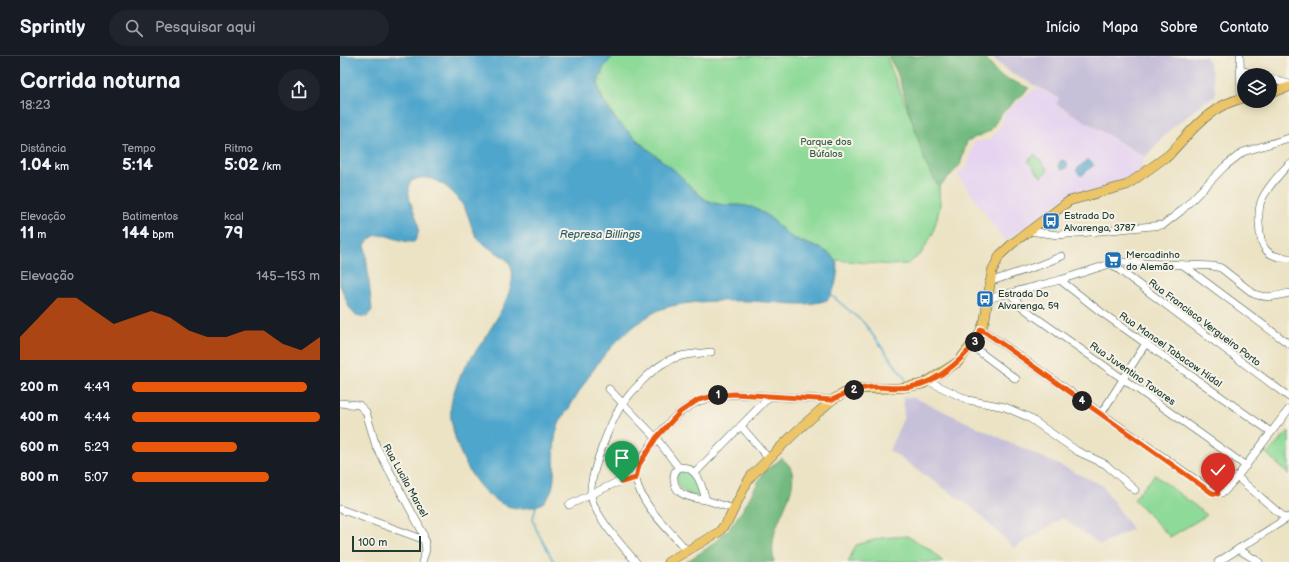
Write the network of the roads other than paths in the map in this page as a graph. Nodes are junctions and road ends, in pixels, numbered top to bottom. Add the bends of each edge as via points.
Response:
1 (1240, 56) edge
2 (1240, 68) edge
3 (1277, 82) edge
4 (1289, 86) edge
5 (1277, 90) edge
6 (1237, 101) edge
7 (1289, 138) edge
8 (1289, 164) edge
9 (1030, 231) junction
10 (1062, 256) dead end
11 (1289, 258) edge
12 (1110, 263) junction
13 (1183, 264) junction
14 (1060, 280) junction
15 (990, 282) junction
16 (1289, 293) edge
17 (1011, 294) junction
18 (987, 299) junction
19 (981, 329) junction
20 (1146, 343) junction
21 (1289, 344) edge
22 (972, 346) junction
23 (711, 352) dead end
24 (1016, 378) dead end
25 (1122, 378) junction
26 (928, 381) junction
27 (609, 390) dead end
28 (769, 396) junction
29 (1289, 397) edge
30 (832, 400) junction
31 (340, 403) edge
32 (623, 404) junction
33 (1289, 409) edge
34 (1100, 414) junction
35 (741, 426) junction
36 (1271, 432) junction
37 (656, 438) junction
38 (769, 459) junction
39 (1246, 466) junction
40 (679, 468) junction
41 (695, 473) junction
42 (1237, 477) junction
43 (636, 478) junction
44 (1135, 490) dead end
45 (591, 495) junction
46 (706, 500) junction
47 (569, 505) dead end
48 (340, 509) edge
49 (734, 509) junction
50 (1287, 518) edge
51 (425, 540) junction
52 (1238, 549) junction
53 (687, 551) junction
54 (422, 562) edge
55 (636, 562) edge
56 (668, 562) edge
57 (1218, 562) edge
58 (1259, 562) edge

1 - 2 street
3 - 4 street
4 - 5 main road
6 - 9 main road via 1215,109 1170,154 1127,185 1069,201
7 - 9 street via 1242,152 1163,225 1058,235
8 - 11 street via 1266,191 1259,210 1260,236 1265,249 1273,255
9 - 15 main road via 1000,255
10 - 15 street
12 - 13 street
12 - 14 street
12 - 29 street, Rua Francisco Vergueiro Porto
13 - 16 street via 1221,268 1260,296 1273,297
13 - 21 street
14 - 17 street
14 - 20 street, Rua Manoel Tabacow Hidal
15 - 18 main road
17 - 18 street
17 - 25 street, Rua Juventino Tavares via 1025,310
18 - 19 main road
19 - 22 main road
19 - 34 street
20 - 25 street
20 - 36 street, Rua Manoel Tabacow Hidal
22 - 24 street
22 - 26 main road via 958,362
23 - 32 street via 676,357 662,364 652,371
25 - 34 street
25 - 39 street, Rua Juventino Tavares
26 - 30 main road via 910,387 860,389 844,393
26 - 44 street via 973,402 1005,407 1028,417 1076,451 1105,464
27 - 32 street
28 - 30 street
28 - 35 street
28 - 37 street via 735,394 707,397 688,406
30 - 38 main road
31 - 51 street, Rua Lucila Marcel via 359,405 366,412 376,446 413,512
32 - 37 street
32 - 45 street via 611,425 603,447
33 - 36 street
34 - 42 street via 1212,493 1224,492
35 - 38 street
35 - 41 street
36 - 39 street
37 - 40 street
37 - 43 street via 639,465
38 - 49 main road via 748,481
39 - 42 street
40 - 41 street via 684,467
40 - 46 street via 674,476 679,492
41 - 46 street
42 - 50 street
43 - 45 street via 613,484
43 - 53 street via 646,502
45 - 47 street
45 - 55 street via 595,507 613,535
46 - 49 street
48 - 51 street
49 - 53 main road via 719,532
50 - 52 street
51 - 54 street, Rua Lucila Marcel via 426,550
52 - 57 street
52 - 58 street
53 - 56 main road

